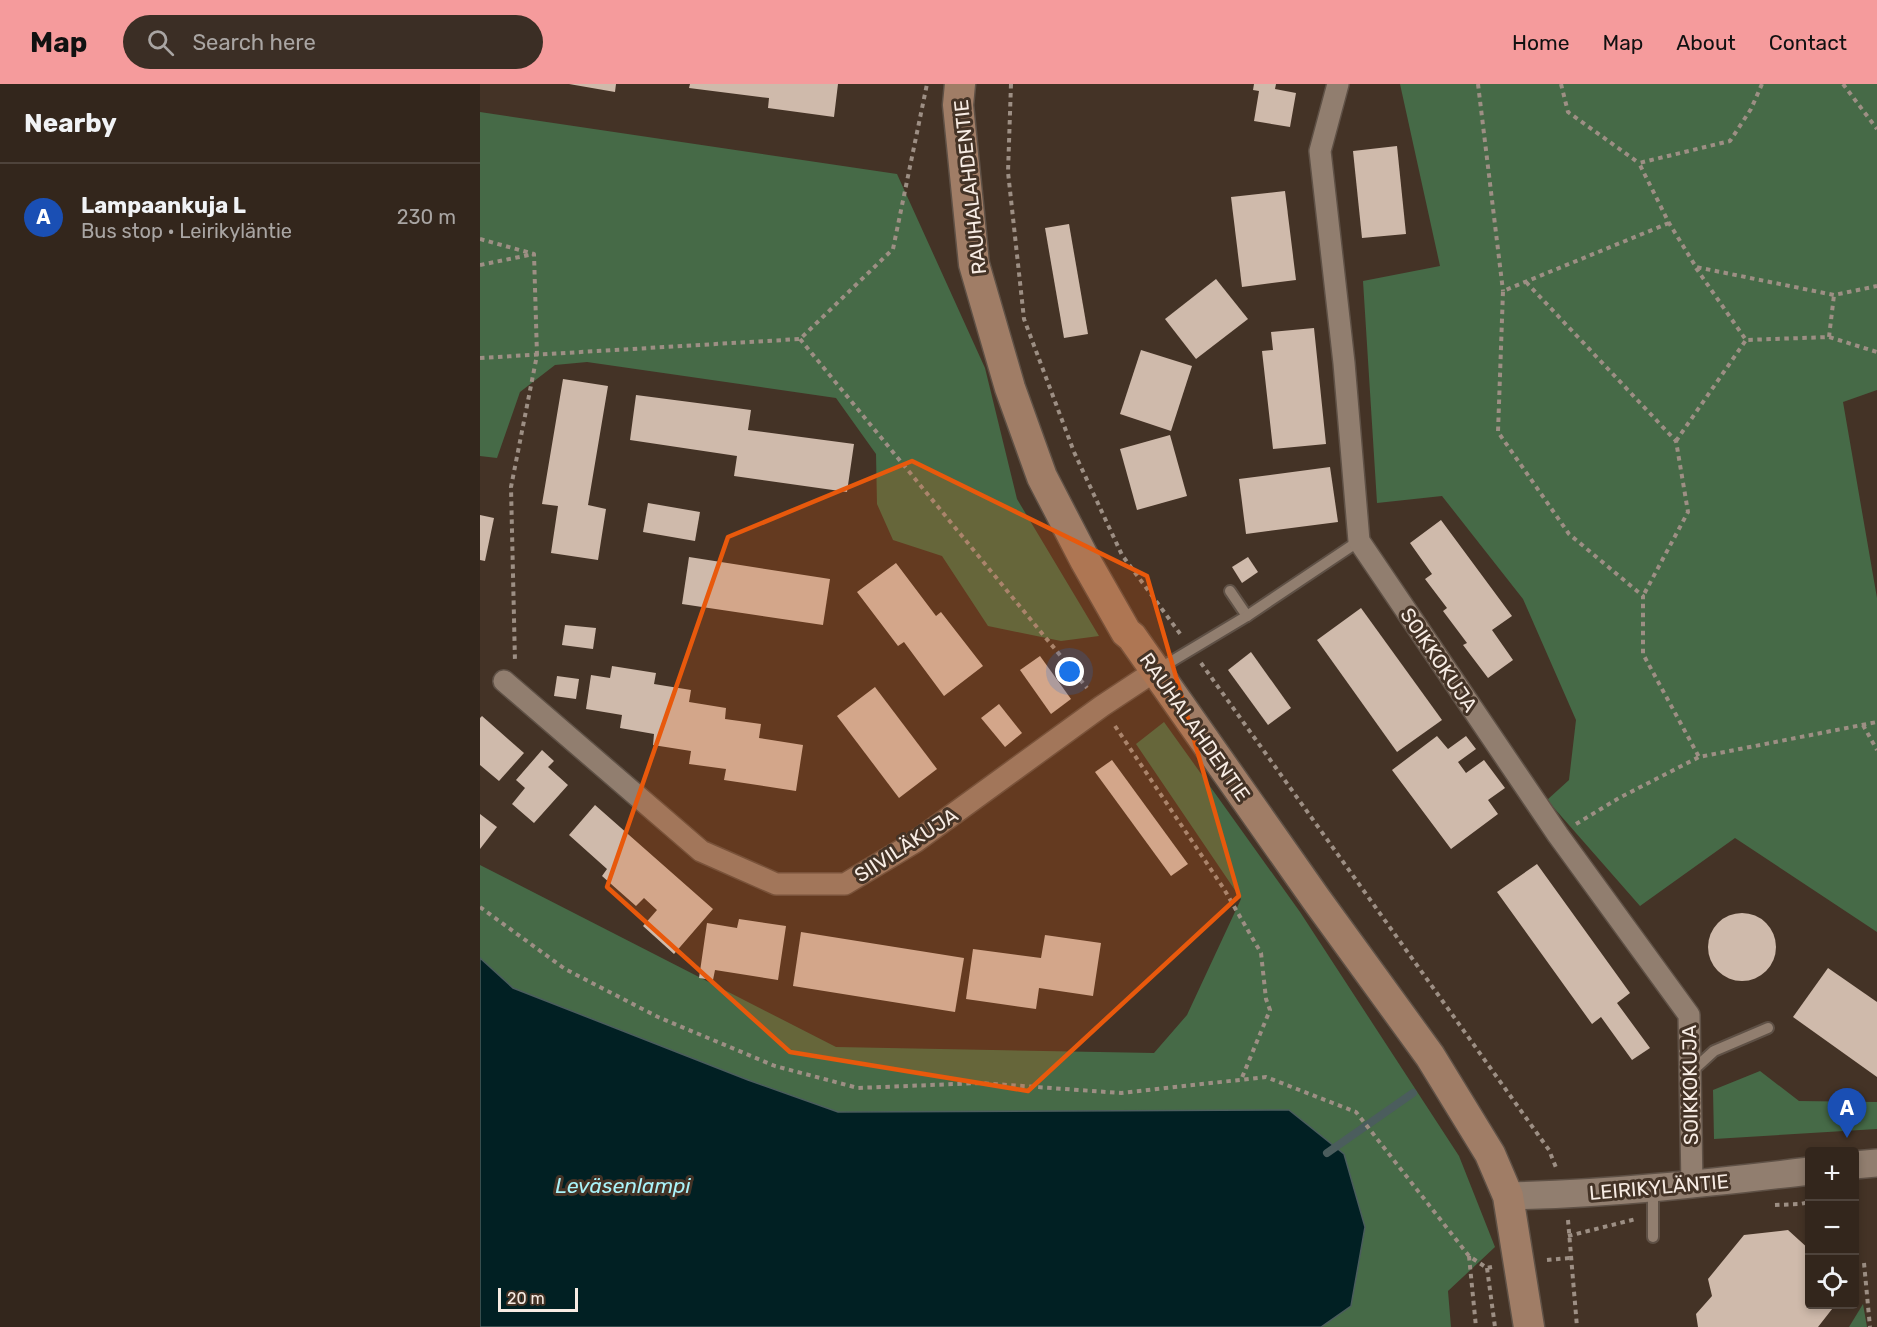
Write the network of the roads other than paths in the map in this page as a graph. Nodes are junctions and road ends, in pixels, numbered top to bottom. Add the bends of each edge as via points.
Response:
1 (960, 84) edge
2 (1338, 84) edge
3 (1359, 541) junction
4 (1230, 591) dead end
5 (1247, 616) junction
6 (1155, 671) junction
7 (509, 672) road end
8 (1768, 1028) dead end
9 (1690, 1072) junction
10 (1877, 1162) edge
11 (1859, 1164) edge
12 (1805, 1171) edge
13 (1692, 1185) junction
14 (1653, 1188) junction
15 (1508, 1196) junction
16 (1653, 1237) dead end
17 (1529, 1327) edge

1 - 6 main road, RAUHALAHDENTIE via 958,105 974,264 1010,388 1042,477 1084,560 1120,622
2 - 3 street, SOIKKOKUJA via 1320,151
3 - 5 lane
3 - 9 street, SOIKKOKUJA via 1558,835 1689,1015
4 - 5 lane
5 - 6 lane
6 - 7 street, SIIVILÄKUJA via 915,842 845,884 776,884 701,851
6 - 15 main road, RAUHALAHDENTIE via 1430,1056 1490,1154
8 - 9 lane via 1714,1051
9 - 13 street, SOIKKOKUJA
10 - 11 street
12 - 13 street, LEIRIKYLÄNTIE
13 - 14 street, LEIRIKYLÄNTIE
14 - 15 street, LEIRIKYLÄNTIE
14 - 16 lane
15 - 17 main road, RAUHALAHDENTIE

